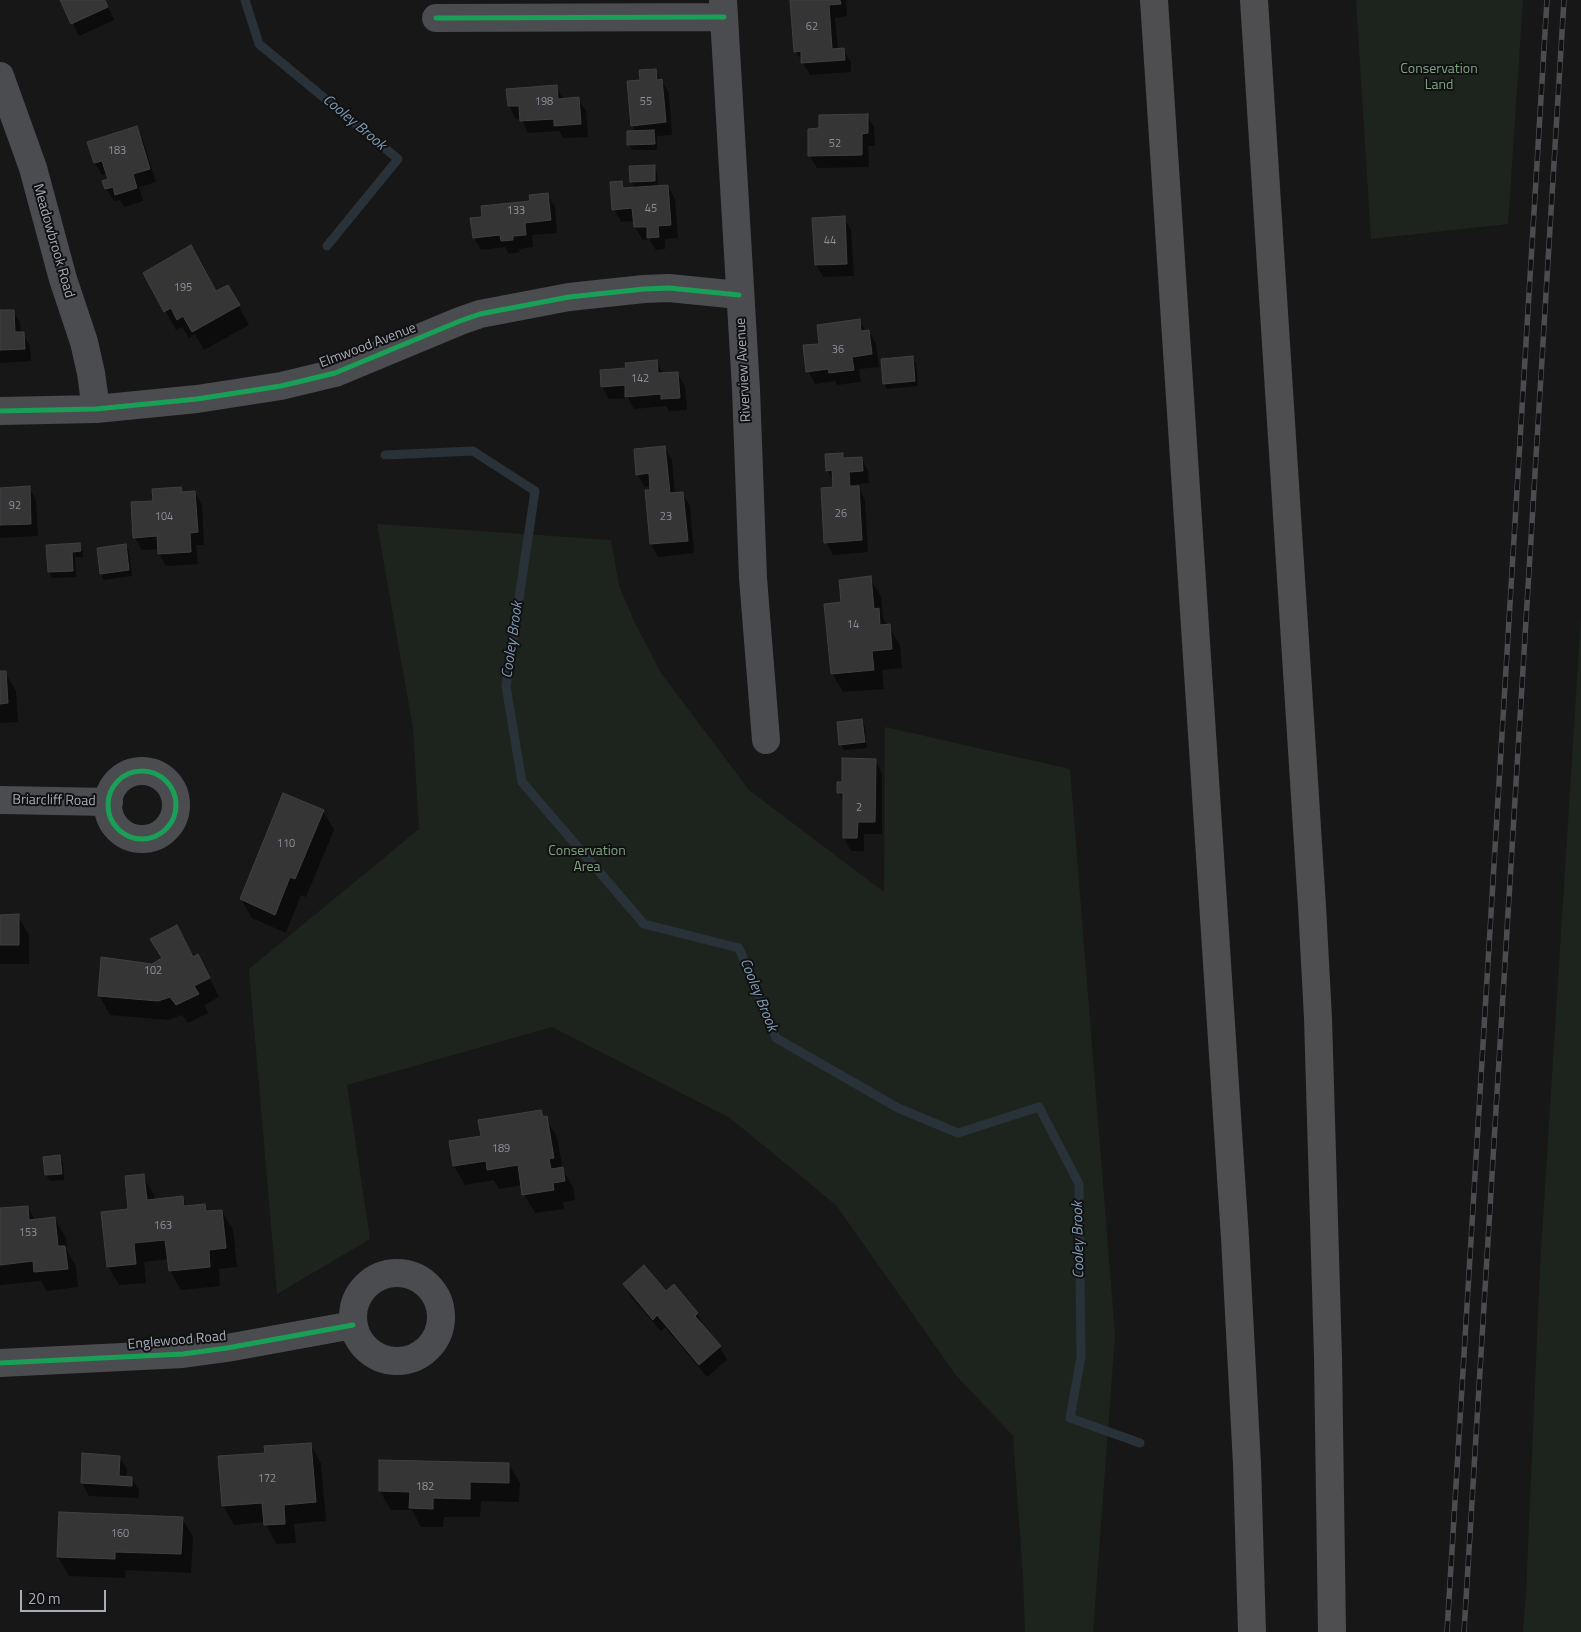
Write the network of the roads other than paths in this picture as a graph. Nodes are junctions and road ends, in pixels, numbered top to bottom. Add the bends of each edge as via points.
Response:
1 (1154, 0) edge
2 (1254, 0) edge
3 (724, 9) edge
4 (436, 18) dead end
5 (0, 80) edge
6 (739, 295) junction
7 (96, 409) junction
8 (0, 411) edge
9 (766, 740) dead end
10 (0, 800) edge
11 (109, 802) dead end
12 (353, 1325) dead end
13 (0, 1363) edge
14 (1252, 1632) edge
15 (1332, 1632) edge

1 - 14 highway via 1235,1238
2 - 15 highway via 1318,1018
3 - 4 street
3 - 6 street, Riverview Avenue
5 - 7 street, Meadowbrook Road via 33,168 84,342
6 - 7 street, Elmwood Avenue via 669,288 644,289 522,305 460,321 335,373 197,400
6 - 9 street, Riverview Avenue via 753,578
7 - 8 street, Elmwood Avenue
10 - 11 street, Briarcliff Road
12 - 13 street, Englewood Road via 183,1354

